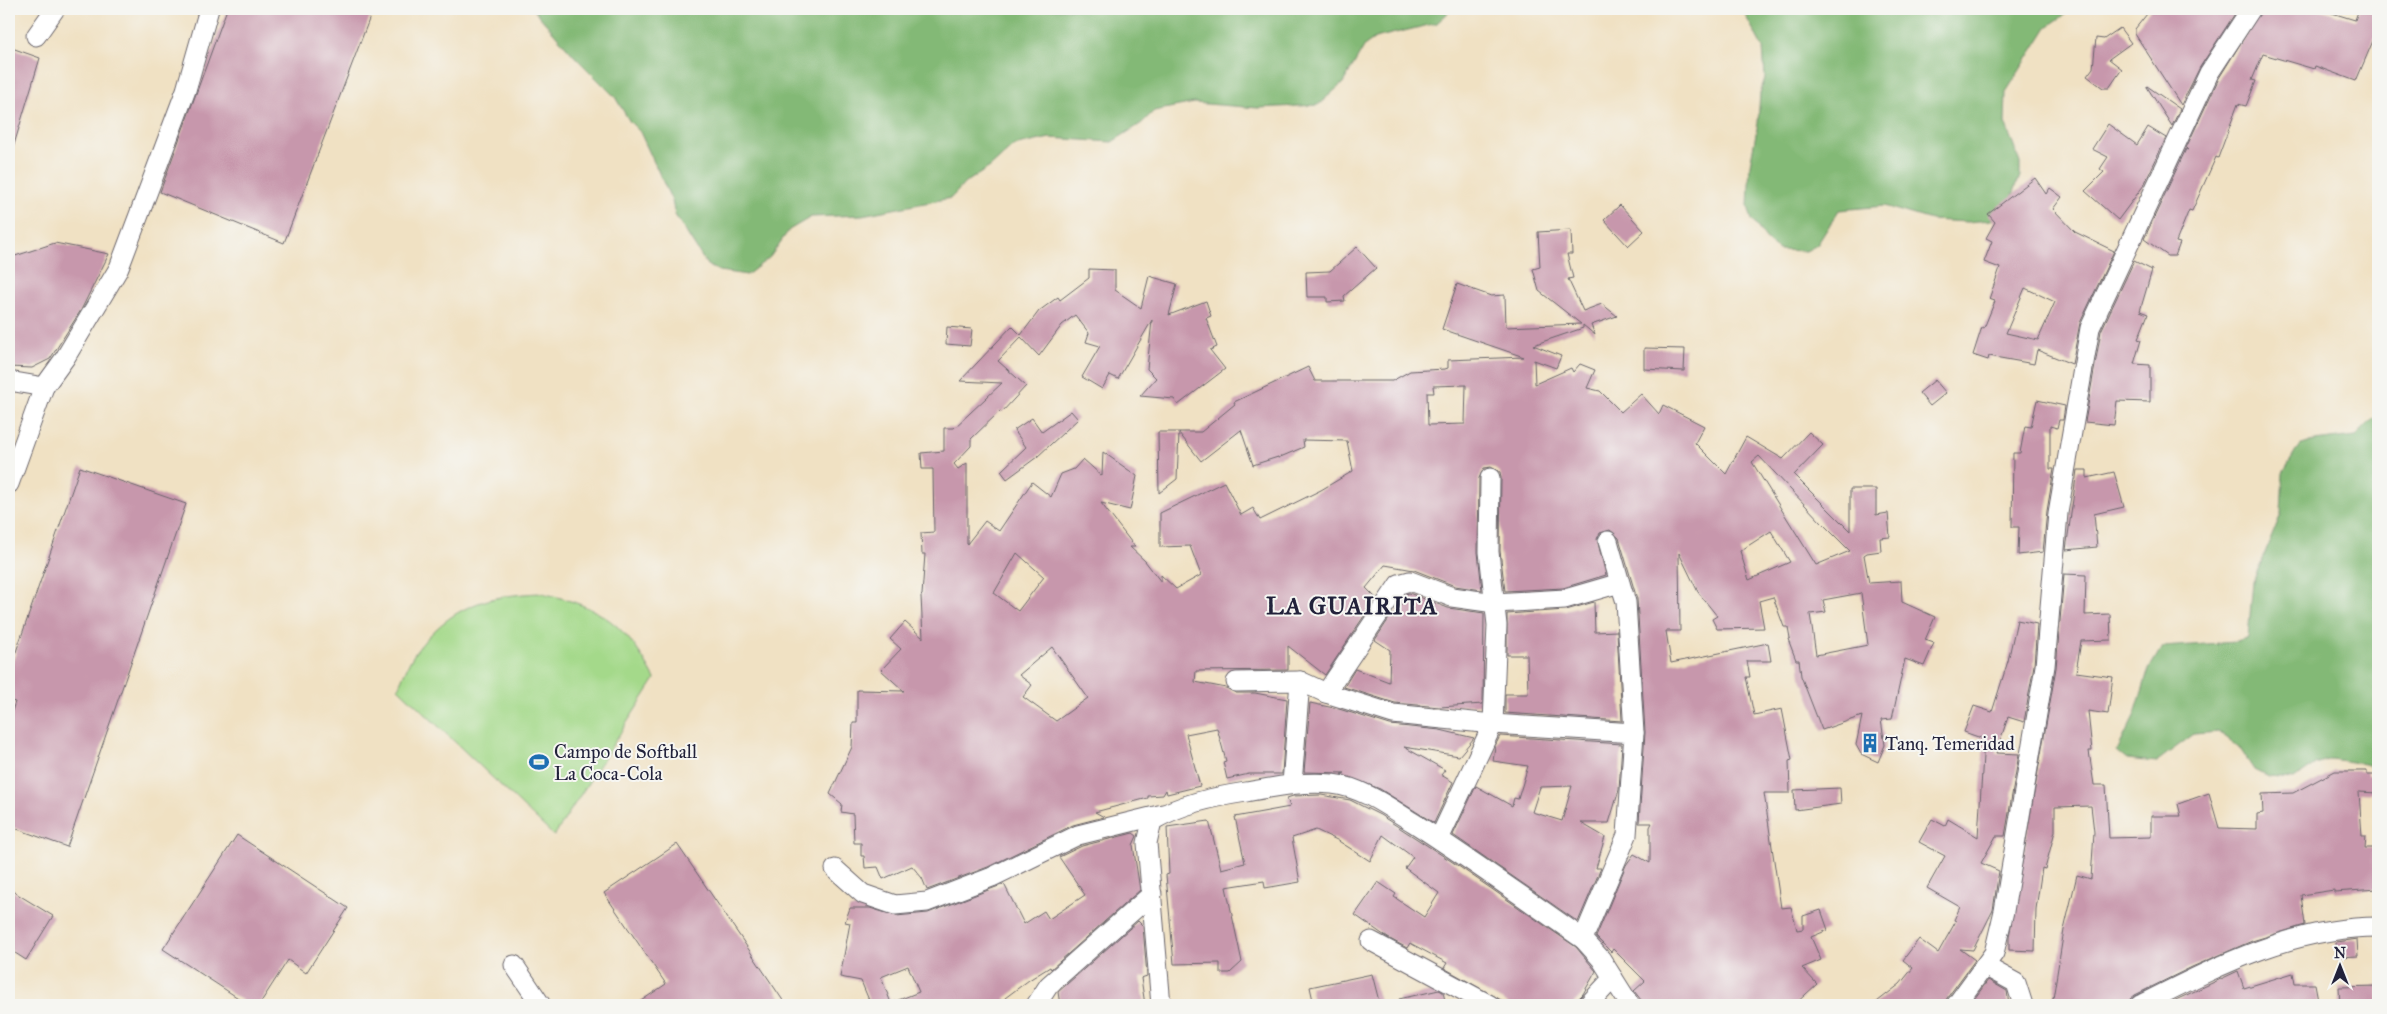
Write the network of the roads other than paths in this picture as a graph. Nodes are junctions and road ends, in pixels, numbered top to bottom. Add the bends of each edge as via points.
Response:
1 (55, 9) edge
2 (209, 9) edge
3 (2251, 9) edge
4 (36, 36) dead end
5 (9, 381) edge
6 (44, 387) junction
7 (1490, 478) dead end
8 (9, 484) edge
9 (1608, 541) dead end
10 (1620, 583) junction
11 (1495, 603) junction
12 (1300, 681) junction
13 (1236, 682) dead end
14 (1326, 693) junction
15 (1493, 724) junction
16 (1634, 733) junction
17 (1292, 784) junction
18 (1164, 814) junction
19 (1439, 839) junction
20 (835, 869) dead end
21 (1152, 894) junction
22 (2378, 927) edge
23 (1583, 939) junction
24 (1371, 941) dead end
25 (514, 965) dead end
26 (1985, 966) junction
27 (1613, 978) junction
28 (541, 1005) edge
29 (1036, 1005) edge
30 (1161, 1005) edge
31 (1490, 1005) edge
32 (1588, 1005) edge
33 (1630, 1005) edge
34 (1956, 1005) edge
35 (2023, 1005) edge
36 (2140, 1005) edge

1 - 4 street
2 - 6 street via 186,90 119,268
3 - 26 street via 2209,73 2090,328 2058,513 2045,666 2004,911 1994,953
5 - 6 street
6 - 8 street
7 - 11 street via 1489,552
9 - 10 street
10 - 11 street via 1565,599
10 - 16 street via 1626,602
11 - 14 street via 1452,597 1404,581
11 - 15 street
12 - 13 street
12 - 14 street
12 - 17 street
14 - 15 street via 1393,714
15 - 16 street
15 - 19 street
16 - 23 street via 1627,835
17 - 18 street via 1228,795
17 - 19 street via 1333,784 1356,791
18 - 20 street via 1078,835 992,877 927,902 895,905 863,894
18 - 21 street via 1152,821 1148,831
19 - 23 street
21 - 29 street via 1049,985
21 - 30 street
22 - 36 street via 2305,936 2264,947
23 - 27 street
24 - 31 street
25 - 28 street
26 - 34 street
26 - 35 street via 2016,983
27 - 32 street
27 - 33 street

